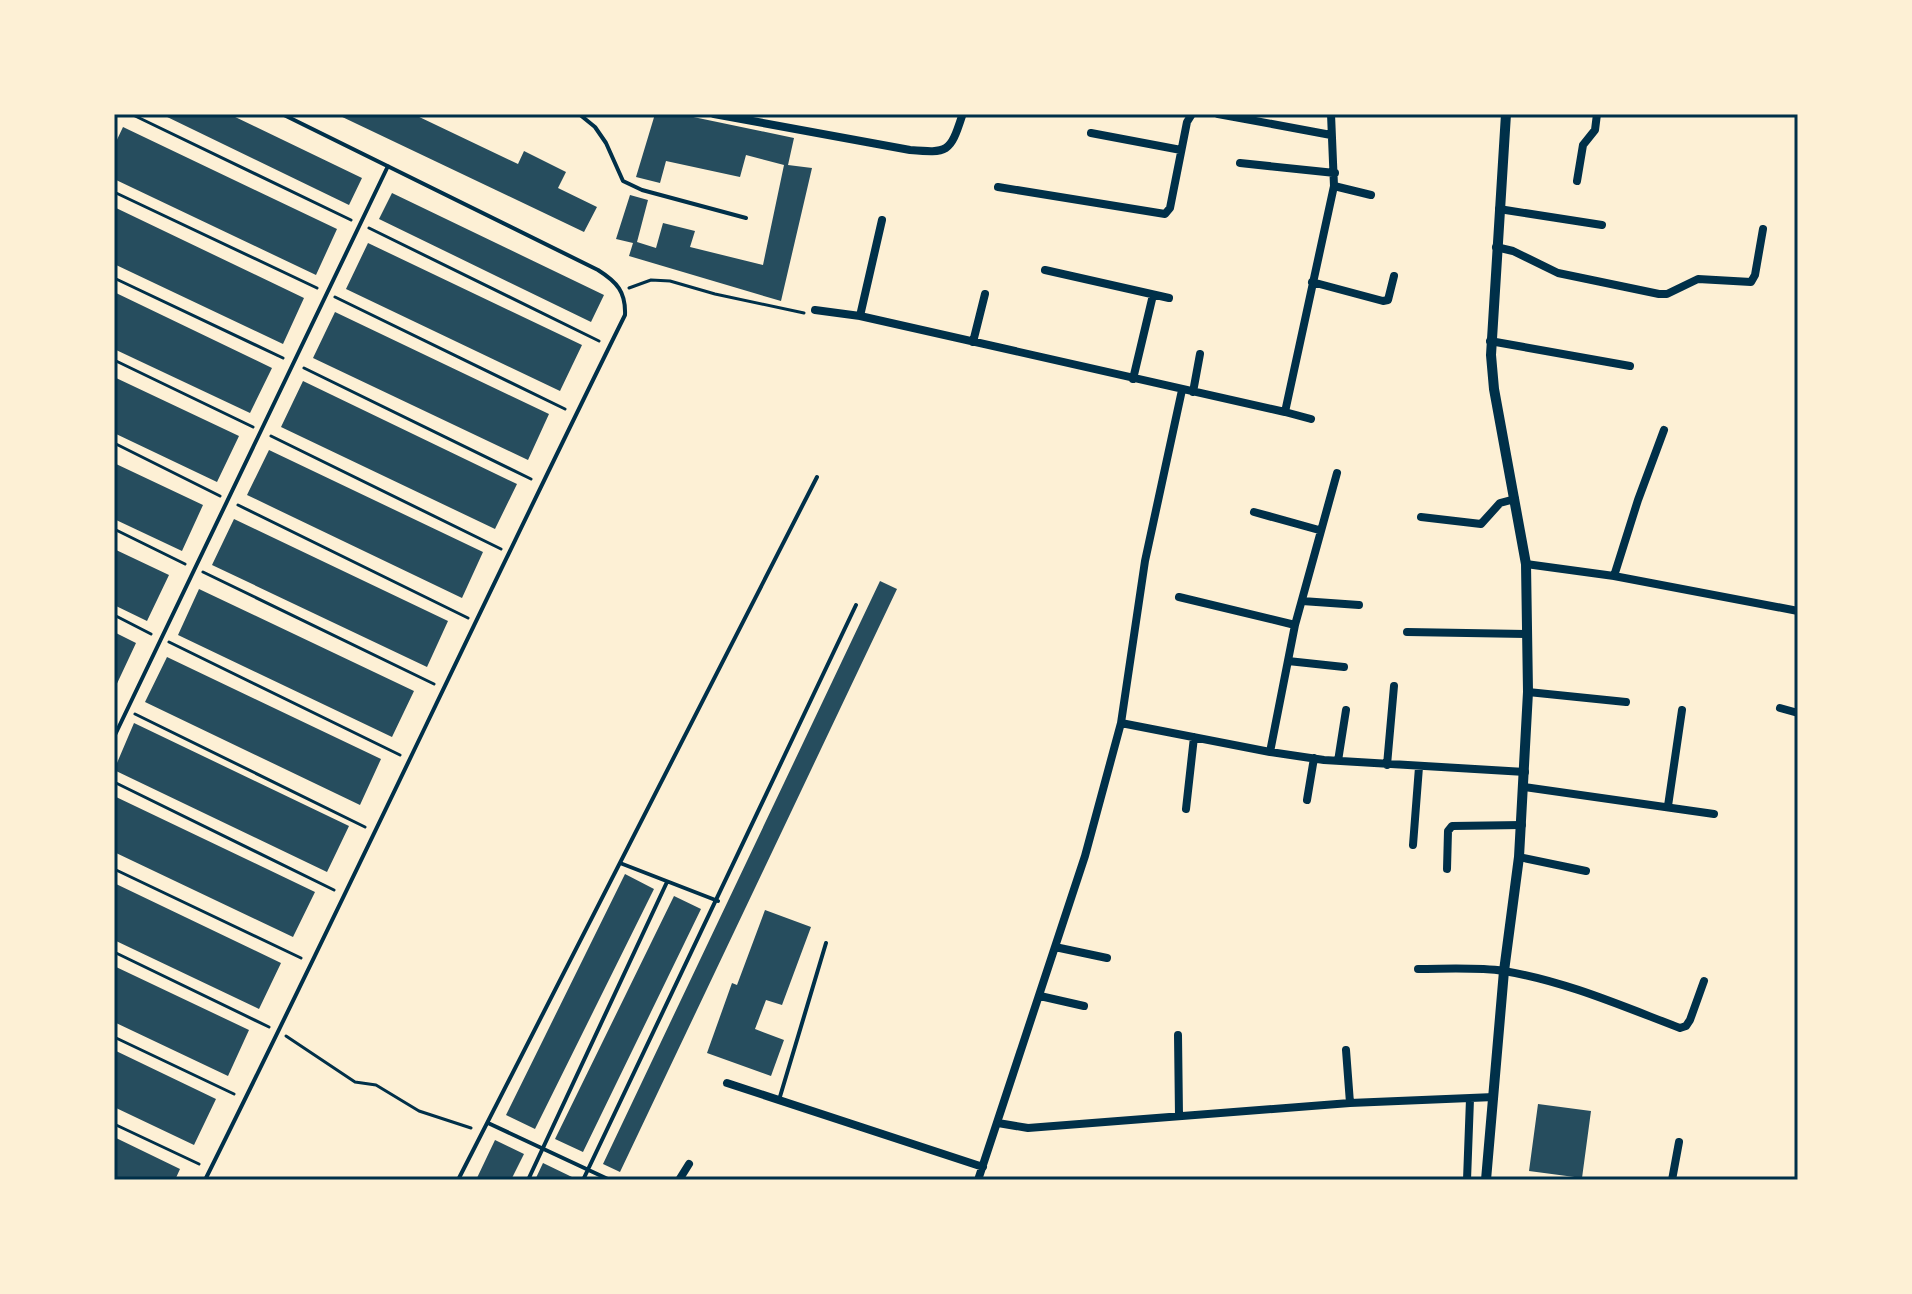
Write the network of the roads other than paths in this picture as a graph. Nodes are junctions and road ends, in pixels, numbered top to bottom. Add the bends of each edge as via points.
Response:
1 (282, 114) edge
2 (579, 114) edge
3 (714, 114) edge
4 (1192, 114) edge
5 (1218, 114) edge
6 (1331, 114) edge
7 (1506, 114) edge
8 (1597, 114) edge
9 (962, 116) dead end
10 (1091, 133) dead end
11 (1331, 135) junction
12 (1181, 150) junction
13 (1240, 163) dead end
14 (388, 165) junction
15 (1335, 173) junction
16 (1577, 181) dead end
17 (1334, 186) junction
18 (998, 187) dead end
19 (1371, 195) dead end
20 (1499, 209) junction
21 (746, 218) dead end
22 (882, 220) dead end
23 (1602, 225) dead end
24 (1763, 229) dead end
25 (1496, 247) junction
26 (1045, 270) dead end
27 (1394, 276) dead end
28 (1312, 282) junction
29 (985, 294) dead end
30 (1153, 295) junction
31 (1169, 298) dead end
32 (815, 310) road end
33 (860, 316) junction
34 (1490, 341) junction
35 (973, 342) junction
36 (1200, 354) dead end
37 (1630, 366) dead end
38 (1133, 379) junction
39 (1182, 390) junction
40 (1193, 392) junction
41 (1285, 412) junction
42 (1311, 419) dead end
43 (1664, 430) dead end
44 (1337, 473) dead end
45 (817, 477) dead end
46 (1515, 499) junction
47 (1254, 512) dead end
48 (1421, 517) dead end
49 (1319, 530) junction
50 (1526, 564) junction
51 (1614, 576) junction
52 (1179, 597) dead end
53 (1302, 601) junction
54 (856, 605) dead end
55 (1359, 605) dead end
56 (1798, 609) edge
57 (1295, 625) junction
58 (1407, 632) dead end
59 (1527, 634) junction
60 (1288, 661) junction
61 (1344, 667) dead end
62 (1394, 686) dead end
63 (1528, 692) junction
64 (1626, 702) dead end
65 (1780, 708) dead end
66 (1346, 710) dead end
67 (1682, 710) dead end
68 (1798, 713) edge
69 (1121, 723) junction
70 (114, 737) edge
71 (1194, 737) junction
72 (1270, 752) junction
73 (1314, 758) junction
74 (1338, 761) junction
75 (1387, 765) junction
76 (1419, 767) junction
77 (1525, 772) junction
78 (1524, 787) junction
79 (1307, 800) dead end
80 (1668, 806) junction
81 (1186, 809) dead end
82 (1714, 814) dead end
83 (1522, 825) junction
84 (1413, 845) dead end
85 (1519, 857) junction
86 (620, 863) junction
87 (1447, 869) dead end
88 (1586, 871) dead end
89 (667, 882) junction
90 (718, 901) junction
91 (826, 943) dead end
92 (1055, 947) junction
93 (1107, 958) dead end
94 (1418, 969) dead end
95 (1504, 971) junction
96 (1704, 981) dead end
97 (1040, 996) junction
98 (1084, 1006) dead end
99 (1178, 1035) dead end
100 (1346, 1050) dead end
101 (727, 1083) dead end
102 (1494, 1097) junction
103 (1470, 1099) junction
104 (779, 1100) junction
105 (1350, 1103) junction
106 (1179, 1116) junction
107 (488, 1123) junction
108 (998, 1123) junction
109 (1679, 1142) dead end
110 (544, 1148) junction
111 (689, 1164) dead end
112 (983, 1167) junction
113 (588, 1170) junction
114 (205, 1180) edge
115 (458, 1180) edge
116 (528, 1180) edge
117 (583, 1180) edge
118 (610, 1180) edge
119 (679, 1180) edge
120 (978, 1180) edge
121 (1467, 1180) edge
122 (1486, 1180) edge
123 (1672, 1180) edge

1 - 14 lane
2 - 21 lane via 600,135 623,181
3 - 9 street via 936,152 953,144
4 - 12 street
5 - 11 street
6 - 11 street
7 - 20 street
8 - 16 street via 1595,130 1583,145
10 - 12 street
11 - 15 street
12 - 18 street via 1165,214
13 - 15 street
14 - 70 lane
14 - 114 lane via 598,270 622,291 625,315
15 - 17 street
17 - 19 street
17 - 28 street
20 - 23 street
20 - 25 street
22 - 33 street
24 - 25 street via 1751,282 1698,279 1667,294 1558,273
25 - 34 street
26 - 30 street
27 - 28 street via 1388,300 1383,301
28 - 41 street
29 - 35 street
30 - 31 street
30 - 38 street
32 - 33 street
33 - 35 street
34 - 37 street
34 - 46 street
35 - 38 street
36 - 40 street
38 - 39 street
39 - 40 street
39 - 69 street via 1142,573
40 - 41 street
41 - 42 street
43 - 51 street
44 - 49 street
45 - 86 lane
46 - 48 street via 1500,503 1481,524
46 - 50 street
47 - 49 street
49 - 53 street
50 - 51 street
50 - 59 street
51 - 56 street
52 - 57 street
53 - 55 street
53 - 57 street
54 - 90 lane
57 - 60 street
58 - 59 street
59 - 63 street
60 - 61 street
60 - 72 street
62 - 75 street
63 - 64 street
63 - 77 street
65 - 68 street
66 - 74 street
67 - 80 street
69 - 71 street
69 - 92 street
71 - 72 street
71 - 81 street
72 - 73 street
73 - 74 street
73 - 79 street
74 - 75 street
75 - 76 street
76 - 77 street
76 - 84 street
77 - 78 street
78 - 80 street
78 - 83 street
80 - 82 street
83 - 85 street
83 - 87 street via 1452,826
85 - 88 street
85 - 95 street
86 - 89 lane
86 - 107 lane
89 - 90 lane
89 - 110 lane
90 - 113 lane
91 - 104 lane
92 - 93 street
92 - 97 street
94 - 95 street
95 - 96 street via 1583,990 1680,1028 1690,1020
95 - 102 street
97 - 98 street
97 - 108 street
99 - 106 street
100 - 105 street
101 - 104 street
102 - 103 street
102 - 122 street
103 - 105 street
103 - 121 street
104 - 112 street
105 - 106 street
106 - 108 street via 1028,1128
107 - 110 lane
107 - 115 lane
108 - 112 street
109 - 123 street
110 - 113 lane
110 - 116 lane
111 - 119 street
112 - 120 street
113 - 117 lane
113 - 118 lane

